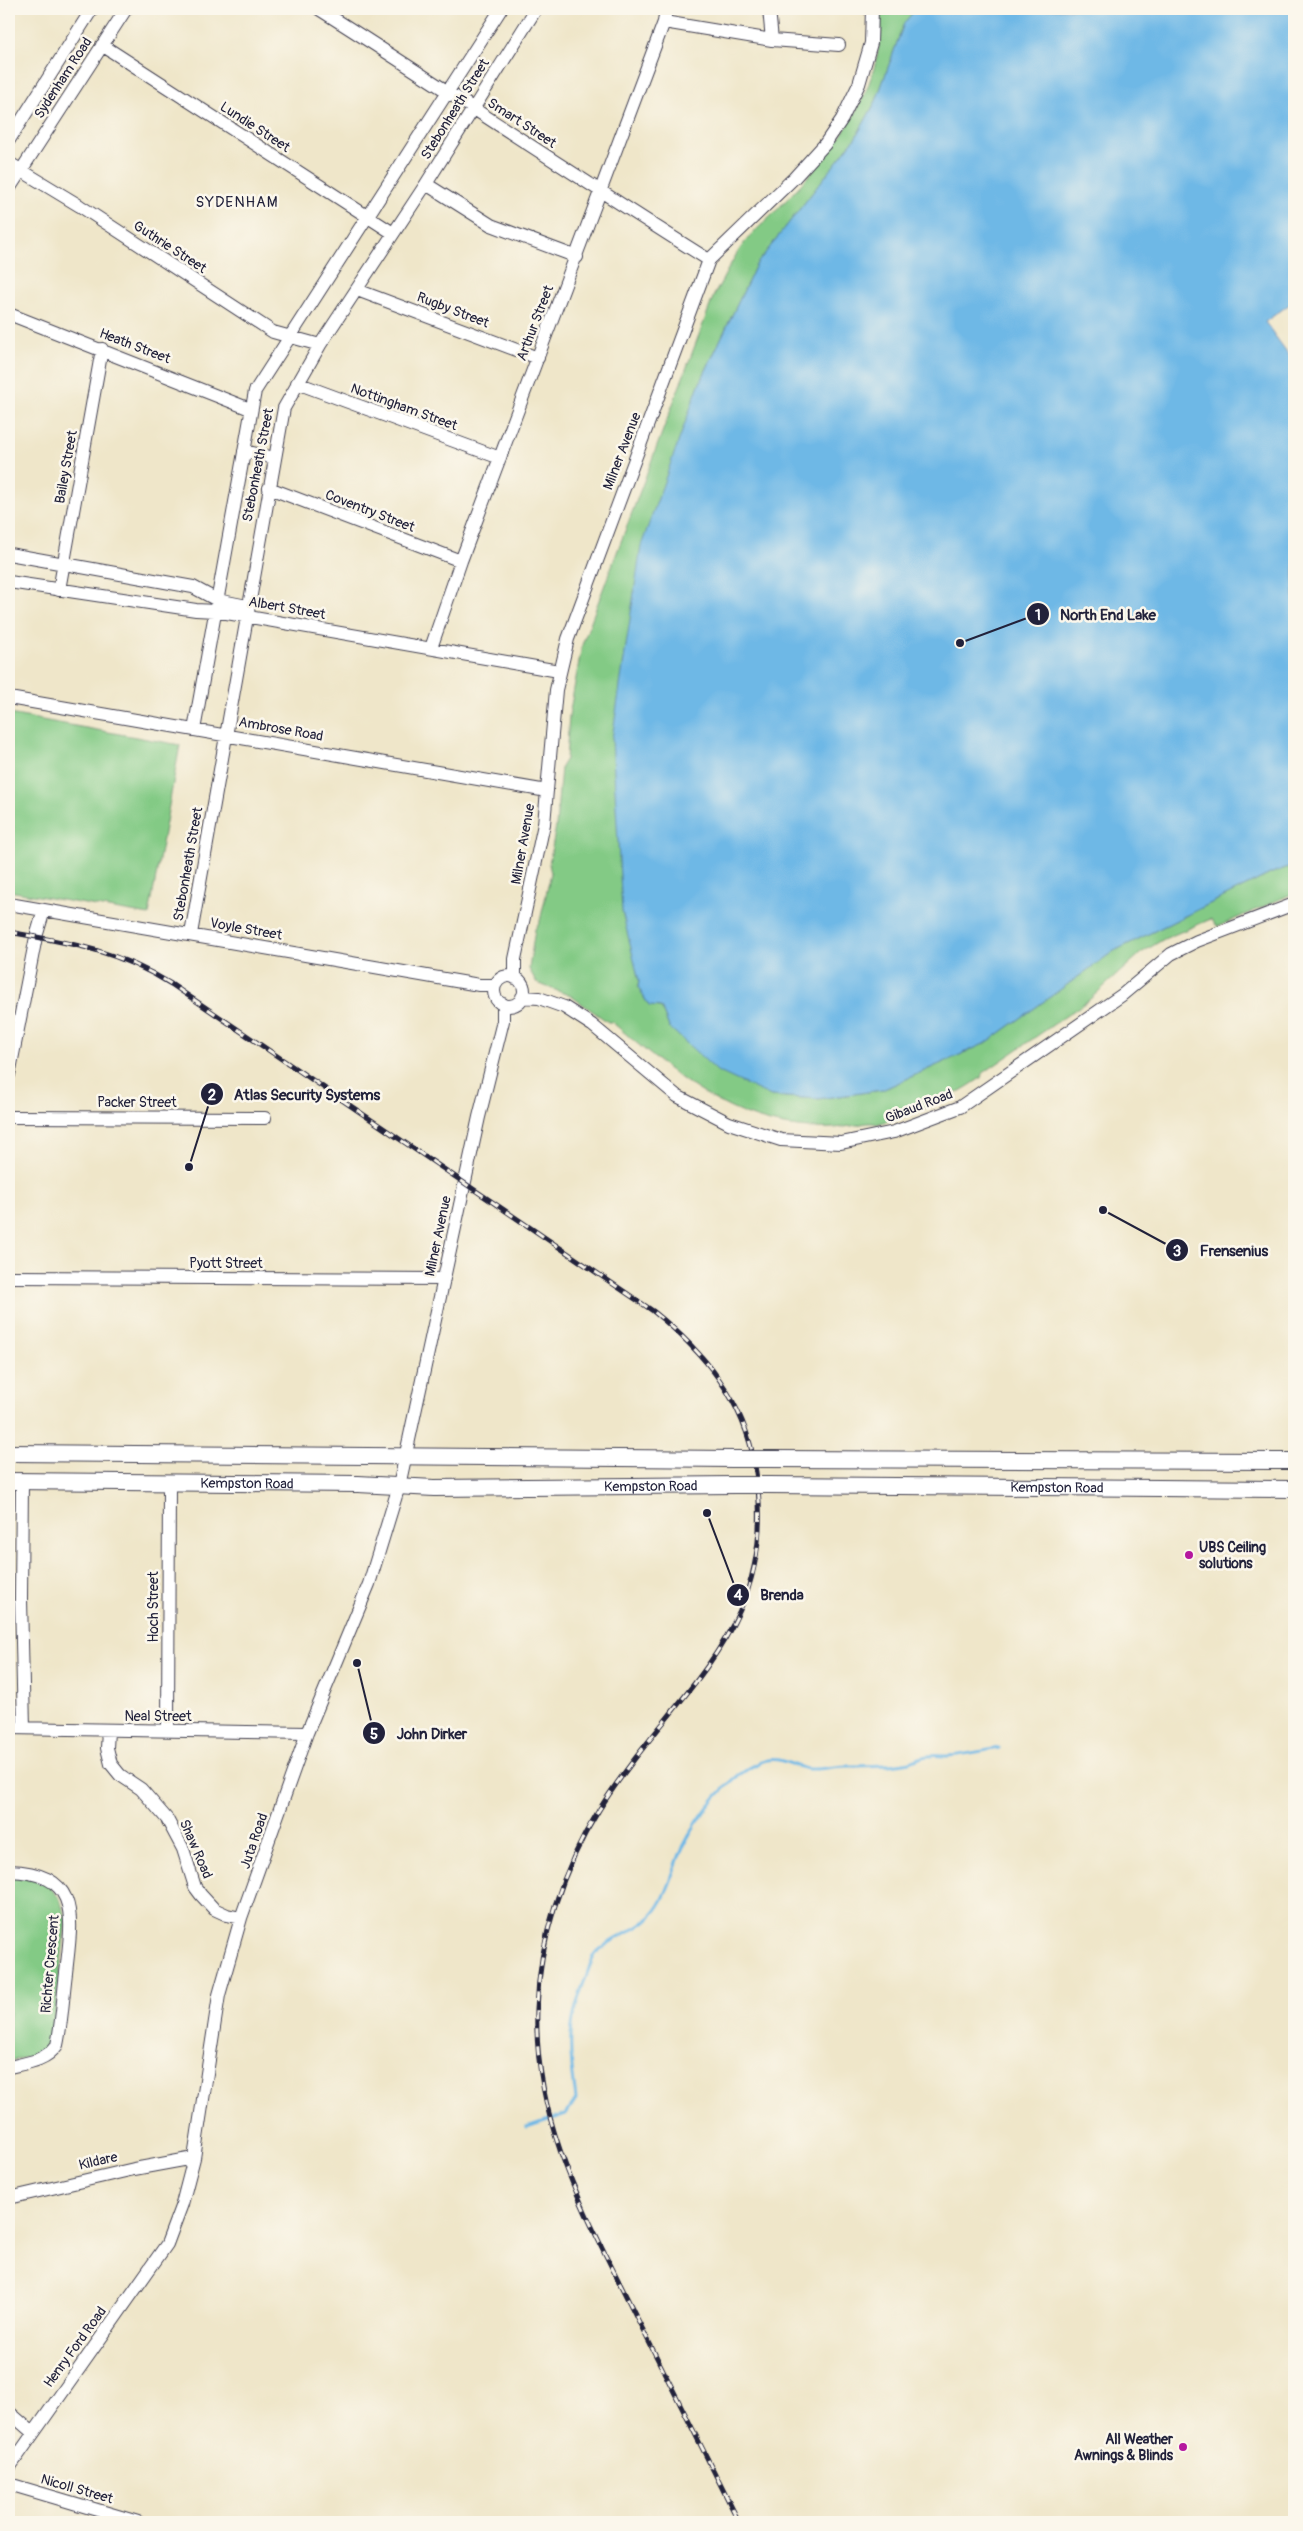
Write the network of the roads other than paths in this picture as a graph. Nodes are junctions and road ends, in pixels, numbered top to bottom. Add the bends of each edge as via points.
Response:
1 (92, 9) edge
2 (126, 9) edge
3 (319, 9) edge
4 (501, 9) edge
5 (536, 9) edge
6 (666, 9) edge
7 (769, 9) edge
8 (872, 9) edge
9 (664, 22) junction
10 (772, 40) junction
11 (102, 45) junction
12 (839, 45) dead end
13 (448, 90) junction
14 (473, 109) junction
15 (9, 140) edge
16 (9, 163) edge
17 (21, 171) junction
18 (426, 184) junction
19 (9, 189) edge
20 (600, 192) junction
21 (367, 217) junction
22 (393, 233) junction
23 (577, 257) junction
24 (709, 260) junction
25 (357, 290) junction
26 (9, 314) edge
27 (288, 336) junction
28 (320, 345) junction
29 (102, 349) junction
30 (538, 358) junction
31 (297, 383) junction
32 (250, 409) junction
33 (244, 451) junction
34 (274, 458) junction
35 (500, 458) junction
36 (269, 488) junction
37 (9, 554) edge
38 (461, 562) junction
39 (64, 564) junction
40 (9, 582) edge
41 (59, 590) junction
42 (216, 605) junction
43 (246, 611) junction
44 (431, 648) junction
45 (559, 671) junction
46 (9, 698) edge
47 (194, 730) junction
48 (226, 734) junction
49 (547, 791) junction
50 (9, 904) edge
51 (1294, 904) edge
52 (44, 910) junction
53 (191, 934) junction
54 (510, 977) junction
55 (495, 989) junction
56 (523, 993) junction
57 (507, 1005) junction
58 (9, 1075) edge
59 (9, 1117) edge
60 (265, 1118) dead end
61 (9, 1277) edge
62 (444, 1279) junction
63 (9, 1454) edge
64 (406, 1457) junction
65 (1294, 1462) edge
66 (15, 1481) edge
67 (169, 1484) junction
68 (399, 1486) junction
69 (1294, 1489) edge
70 (15, 1599) edge
71 (9, 1728) edge
72 (24, 1728) junction
73 (108, 1730) junction
74 (168, 1731) junction
75 (307, 1733) junction
76 (9, 1870) edge
77 (242, 1918) junction
78 (9, 2067) edge
79 (194, 2158) junction
80 (9, 2198) edge
81 (167, 2244) joint
82 (9, 2412) edge
83 (32, 2432) junction
84 (9, 2468) edge
85 (9, 2484) edge
86 (138, 2522) edge

1 - 15 street, Sydenham Road
2 - 11 street, Sydenham Road
3 - 13 street, Smart Street
4 - 13 street, Stebonheath Street
5 - 14 street, Stebonheath Street
6 - 9 street, Arthur Street
7 - 10 street
8 - 24 street, Milner Avenue via 871,43 864,69 842,119 825,144 794,178
9 - 10 street
9 - 20 street, Arthur Street
10 - 12 street
11 - 17 street, Sydenham Road
11 - 21 street, Lundie Street
13 - 14 street, Smart Street
13 - 21 street, Stebonheath Street
14 - 18 street, Stebonheath Street
14 - 20 street, Smart Street
16 - 17 street, Guthrie Street
17 - 19 street, Sydenham Road
17 - 27 street, Guthrie Street via 273,332
18 - 22 street, Stebonheath Street
18 - 23 street via 491,225
20 - 23 street, Arthur Street
20 - 24 street, Smart Street
21 - 22 street, Lundie Street
21 - 27 street, Stebonheath Street
22 - 25 street, Stebonheath Street
23 - 30 street, Arthur Street
24 - 45 street, Milner Avenue via 568,639
25 - 28 street, Stebonheath Street
25 - 30 street, Rugby Street
26 - 29 street, Heath Street
27 - 28 street, Guthrie Street
27 - 32 street, Stebonheath Street via 255,391
28 - 31 street, Stebonheath Street
29 - 32 street, Heath Street
29 - 39 street, Bailey Street
30 - 35 street, Arthur Street
31 - 34 street, Stebonheath Street via 284,408
31 - 35 street, Nottingham Street
32 - 33 street, Stebonheath Street
33 - 34 street
33 - 42 street, Stebonheath Street
34 - 36 street, Stebonheath Street
35 - 38 street, Arthur Street
36 - 38 street, Coventry Street
36 - 43 street, Stebonheath Street
37 - 39 street, Albert Street
38 - 44 street, Arthur Street
39 - 41 street, Bailey Street
39 - 42 street, Albert Street via 193,587
40 - 41 street, Albert Street
41 - 42 street, Albert Street via 196,610
42 - 43 street, Albert Street
42 - 47 street, Stebonheath Street
43 - 44 street, Albert Street
43 - 48 street, Stebonheath Street
44 - 45 street, Albert Street
45 - 49 street, Milner Avenue
46 - 47 street, Ambrose Road
47 - 48 street, Ambrose Road
48 - 49 street, Ambrose Road
48 - 53 street, Stebonheath Street
49 - 54 street, Milner Avenue via 541,841
50 - 52 street, Voyle Street
51 - 56 street, Gibaud Road via 1196,941 1171,954 1118,998 960,1107 894,1132 841,1143 797,1142 735,1126 667,1088 592,1025 564,1007
52 - 53 street, Voyle Street
52 - 58 street
53 - 55 street, Voyle Street
54 - 55 street
54 - 56 street, Gibaud Road
55 - 57 street
56 - 57 street
57 - 62 street, Milner Avenue
59 - 60 street, Packer Street
61 - 62 street, Pyott Street
62 - 64 street, Milner Avenue
63 - 64 main road, Kempston Road
64 - 65 main road, Kempston Road, bridge
64 - 68 street, Juta Road
66 - 67 main road, Kempston Road
66 - 70 street
67 - 68 main road, Kempston Road
67 - 74 street, Hoch Street
68 - 69 main road, Kempston Road, bridge
68 - 75 street, Juta Road via 369,1584
70 - 72 street
71 - 72 street, Neal Street
72 - 73 street, Neal Street
73 - 74 street, Neal Street
73 - 77 street, Shaw Road via 107,1748 111,1764 120,1775 141,1789 167,1820 183,1848 195,1887 214,1909
74 - 75 street, Neal Street
75 - 77 street, Juta Road
76 - 78 street, Richter Crescent via 30,1872 54,1883 65,1896 72,1919 57,2045 49,2055
77 - 79 street, Juta Road via 219,1995
79 - 80 street, Kildare
79 - 81 street, Juta Road
81 - 83 street, Henry Ford Road
82 - 83 street
83 - 84 street, Henry Ford Road
85 - 86 street, Nicoll Street

